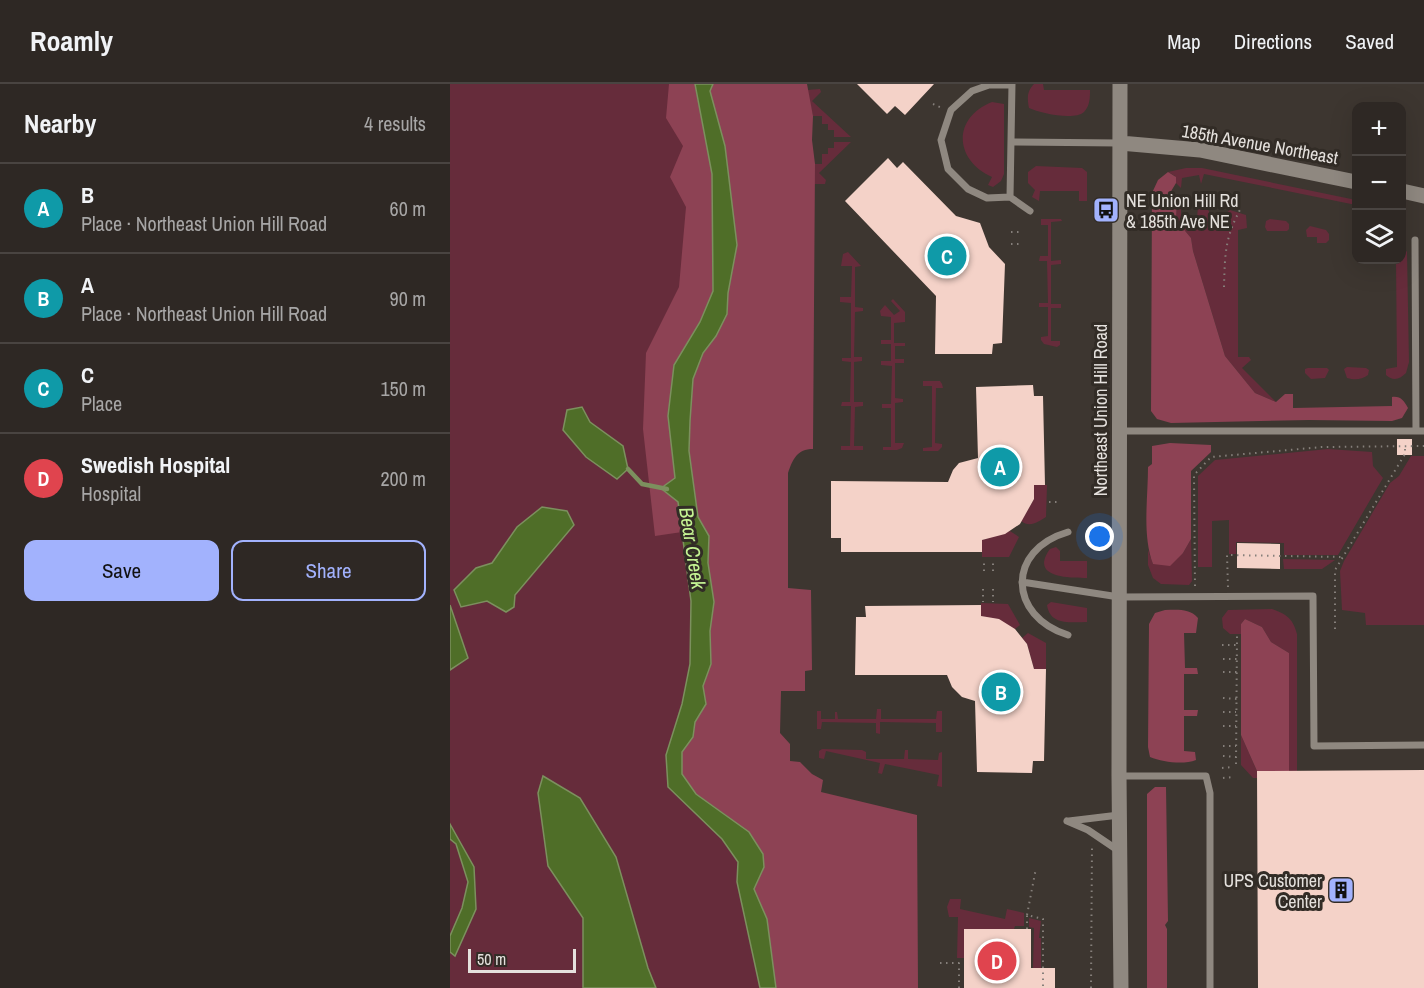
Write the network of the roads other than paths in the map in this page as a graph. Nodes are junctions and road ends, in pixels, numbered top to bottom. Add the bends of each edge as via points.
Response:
1 (1120, 84) edge
2 (1012, 85) edge
3 (1011, 141) junction
4 (1120, 143) junction
5 (1352, 181) edge
6 (1406, 192) edge
7 (1424, 195) edge
8 (1010, 197) junction
9 (1030, 211) dead end
10 (1415, 240) dead end
11 (1120, 431) junction
12 (1420, 431) edge
13 (1068, 532) dead end
14 (1022, 582) junction
15 (1119, 597) junction
16 (1068, 635) dead end
17 (1424, 745) edge
18 (1119, 776) junction
19 (1119, 814) junction
20 (1120, 851) junction
21 (1120, 988) edge
22 (1210, 988) edge

1 - 4 main road, Northeast Union Hill Road
2 - 3 lane
2 - 8 lane via 989,85 972,91 951,110 941,140 948,169 968,189 987,198
3 - 4 lane
3 - 8 lane
4 - 5 main road, 185th Avenue Northeast via 1200,150
4 - 11 main road, Northeast Union Hill Road
6 - 7 main road
8 - 9 lane
10 - 12 lane
11 - 12 lane
11 - 15 main road, Northeast Union Hill Road
13 - 14 lane via 1038,546 1027,559
14 - 15 lane
14 - 16 lane via 1027,604 1036,617
15 - 17 lane via 1313,596 1314,746
15 - 18 main road, Northeast Union Hill Road
18 - 19 main road, Northeast Union Hill Road
18 - 22 lane via 1206,776 1210,793
19 - 20 main road, Northeast Union Hill Road
19 - 20 lane via 1067,821
20 - 21 main road, Northeast Union Hill Road

